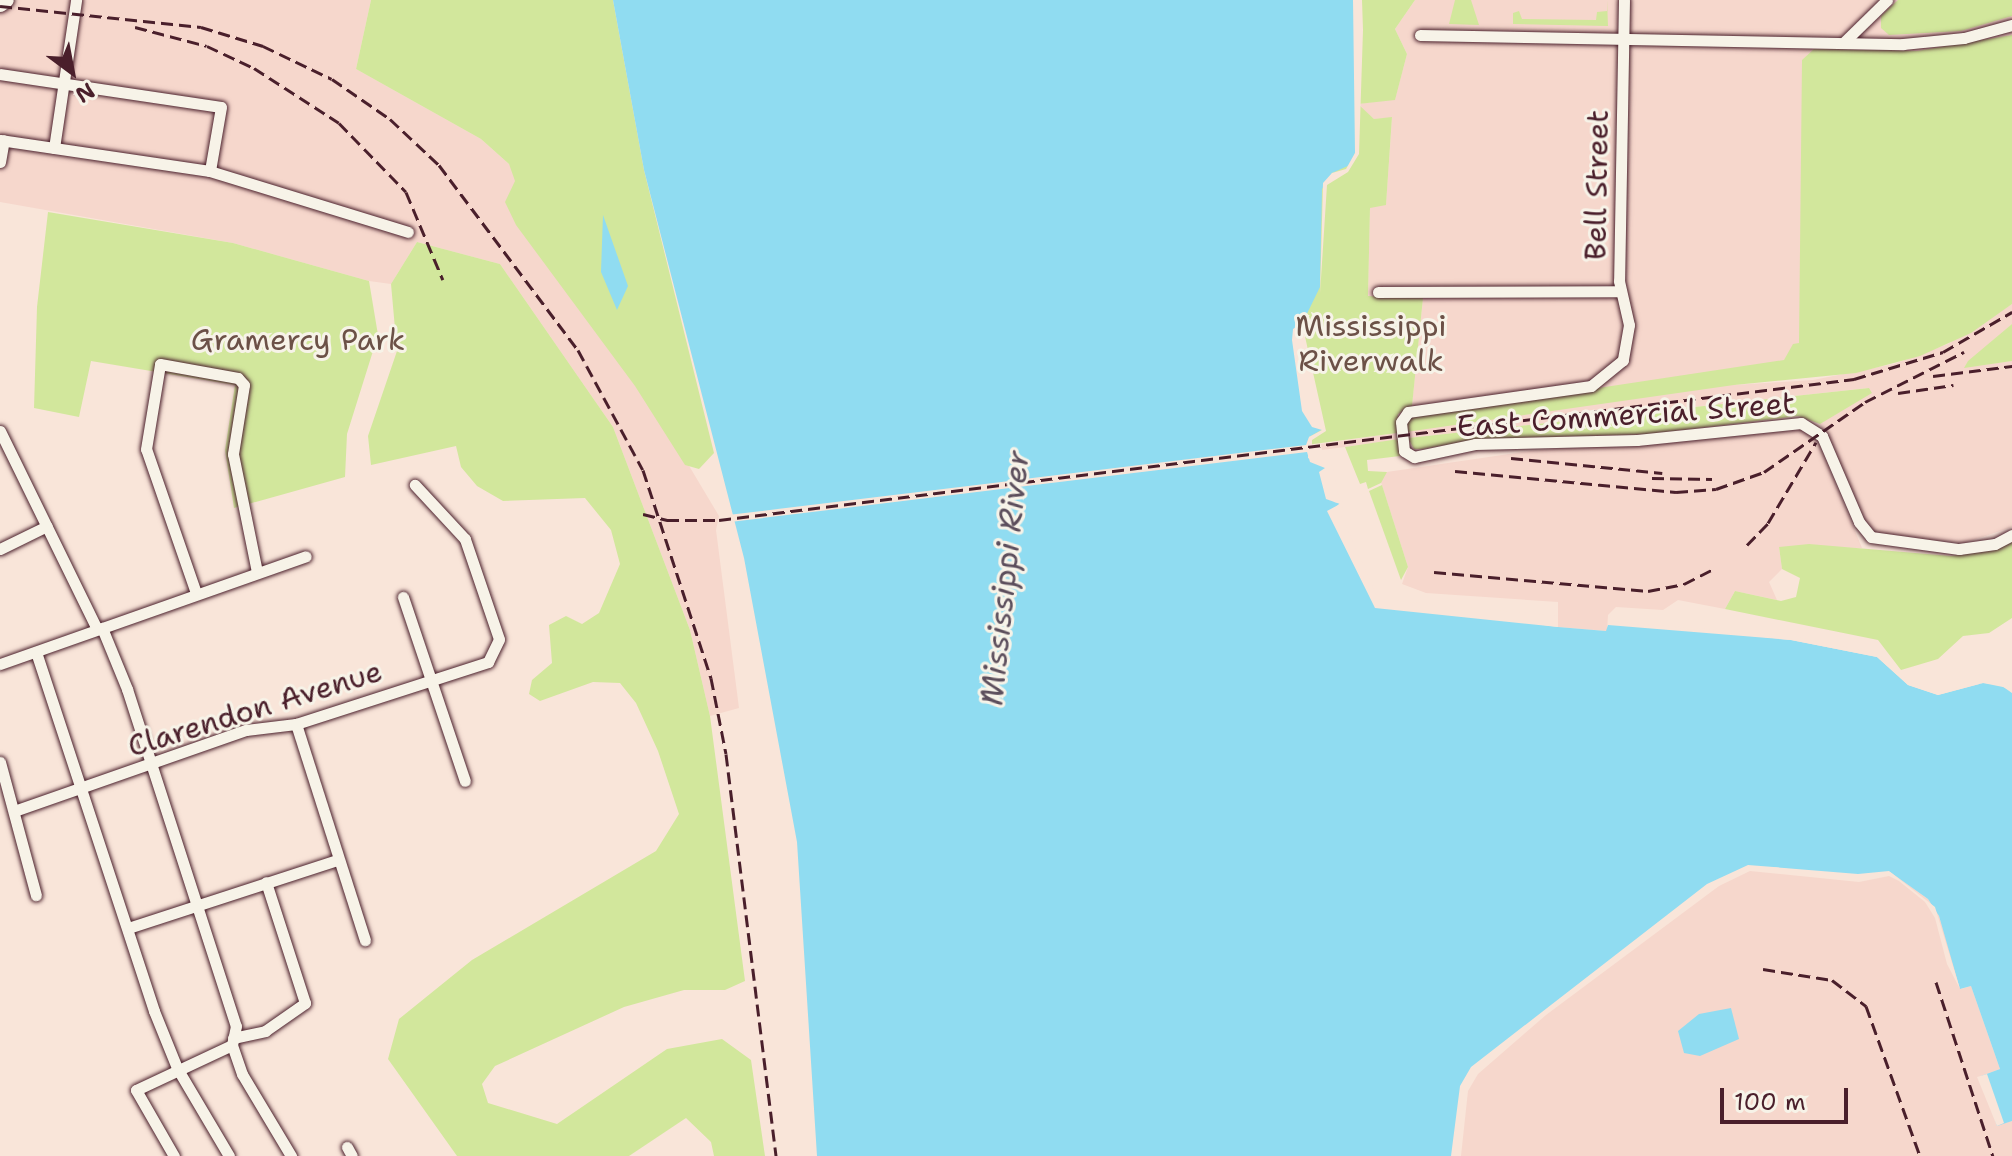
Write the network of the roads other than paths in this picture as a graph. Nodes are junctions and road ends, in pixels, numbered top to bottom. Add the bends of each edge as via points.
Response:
1 (6, 0) edge
2 (76, 0) edge
3 (1624, 0) edge
4 (1887, 0) edge
5 (0, 4) edge
6 (2012, 25) edge
7 (1420, 35) dead end
8 (1623, 37) junction
9 (1844, 42) junction
10 (0, 74) edge
11 (63, 84) junction
12 (2, 140) edge
13 (54, 148) junction
14 (0, 162) edge
15 (210, 171) junction
16 (408, 232) dead end
17 (1620, 291) junction
18 (1378, 292) dead end
19 (1405, 415) joint
20 (0, 431) edge
21 (415, 485) dead end
22 (47, 526) junction
23 (2012, 535) edge
24 (0, 549) edge
25 (306, 556) dead end
26 (257, 572) junction
27 (196, 593) junction
28 (403, 597) dead end
29 (99, 628) junction
30 (36, 652) junction
31 (0, 664) edge
32 (430, 679) junction
33 (296, 724) junction
34 (0, 762) edge
35 (151, 765) junction
36 (465, 781) dead end
37 (81, 789) junction
38 (17, 810) junction
39 (337, 860) junction
40 (266, 882) junction
41 (36, 895) dead end
42 (198, 904) junction
43 (128, 928) junction
44 (365, 940) dead end
45 (232, 1042) junction
46 (177, 1068) junction
47 (174, 1156) edge
48 (229, 1156) edge
49 (291, 1156) edge

1 - 5 highway
2 - 11 street
3 - 8 street, Bell Street
4 - 9 street
6 - 9 street via 1943,41
7 - 8 street
8 - 9 street
8 - 17 street, Bell Street
10 - 11 street
11 - 13 street
11 - 15 street via 221,107
12 - 13 street
12 - 14 street
13 - 15 street
15 - 16 street
17 - 18 street
17 - 19 street, Bell Street via 1629,325 1619,367 1591,386
19 - 23 street, East Commercial Street via 1404,451 1414,457 1475,444 1637,440 1801,423 1822,436 1859,522 1871,537 1959,549 1995,544
20 - 22 street
21 - 32 street, Clarendon Avenue via 465,539 499,645 488,662
22 - 24 street
22 - 29 street
25 - 26 street
26 - 27 street
26 - 27 street via 233,454 243,396 238,378 160,364 146,449
27 - 29 street
28 - 32 street
29 - 30 street
29 - 35 street
30 - 31 street
30 - 37 street
32 - 33 street, Clarendon Avenue
32 - 36 street
33 - 35 street, Clarendon Avenue via 246,730
33 - 39 street
34 - 38 street
35 - 37 street, Clarendon Avenue
35 - 42 street
37 - 38 street, Clarendon Avenue
37 - 43 street
38 - 41 street via 20,847
39 - 40 street
39 - 44 street
40 - 42 street
40 - 45 street via 305,1003 300,1012 265,1031
42 - 43 street
42 - 45 street via 234,1017
43 - 46 street
45 - 46 street
45 - 49 street via 242,1074
46 - 47 street via 136,1090
46 - 48 street

